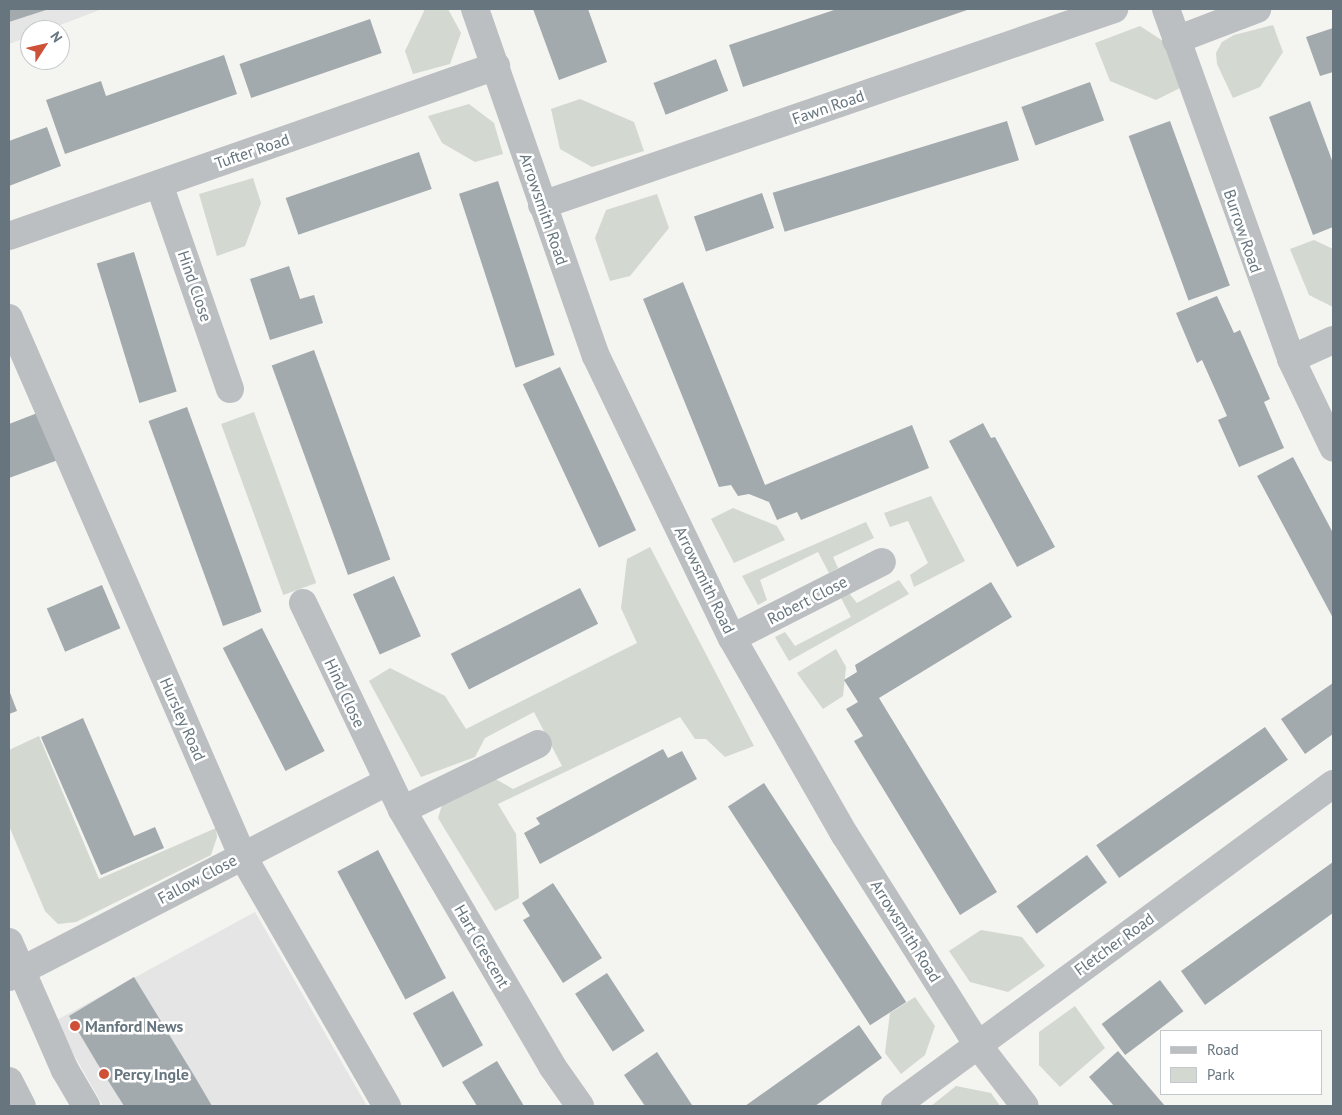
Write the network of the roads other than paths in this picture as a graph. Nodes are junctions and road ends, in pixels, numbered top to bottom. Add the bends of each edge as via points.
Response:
1 (475, 9) edge
2 (1114, 9) edge
3 (1166, 9) edge
4 (1257, 9) edge
5 (1176, 40) junction
6 (496, 66) junction
7 (159, 184) junction
8 (542, 205) junction
9 (9, 236) edge
10 (9, 318) edge
11 (1333, 340) edge
12 (1291, 359) junction
13 (230, 389) dead end
14 (1333, 448) edge
15 (882, 562) dead end
16 (302, 603) dead end
17 (732, 638) junction
18 (538, 744) dead end
19 (387, 782) junction
20 (1333, 784) edge
21 (402, 810) junction
22 (242, 855) junction
23 (9, 942) edge
24 (15, 974) edge
25 (977, 1044) junction
26 (9, 1082) edge
27 (22, 1106) edge
28 (86, 1106) edge
29 (387, 1106) edge
30 (580, 1106) edge
31 (895, 1106) edge
32 (1025, 1106) edge

1 - 6 street, Arrowsmith Road
2 - 8 street, Fawn Road
3 - 5 street, Burrow Road
4 - 5 street
5 - 12 street, Burrow Road
6 - 7 street, Tufter Road
6 - 8 street, Arrowsmith Road
7 - 9 street, Tufter Road
7 - 13 street, Hind Close
8 - 17 street, Arrowsmith Road via 596,356
10 - 22 street, Hursley Road
11 - 12 street
12 - 14 street, Burrow Road
15 - 17 street, Robert Close
16 - 19 street, Hind Close
17 - 25 street, Arrowsmith Road via 845,835
18 - 21 street
19 - 21 street, Hart Crescent
19 - 22 street, Fallow Close
20 - 25 street, Fletcher Road
21 - 30 street, Hart Crescent via 552,1066
22 - 24 street, Fallow Close
22 - 29 street, Hursley Road
23 - 24 street
24 - 28 street
25 - 31 street, Fletcher Road
25 - 32 street, Arrowsmith Road
26 - 27 street

